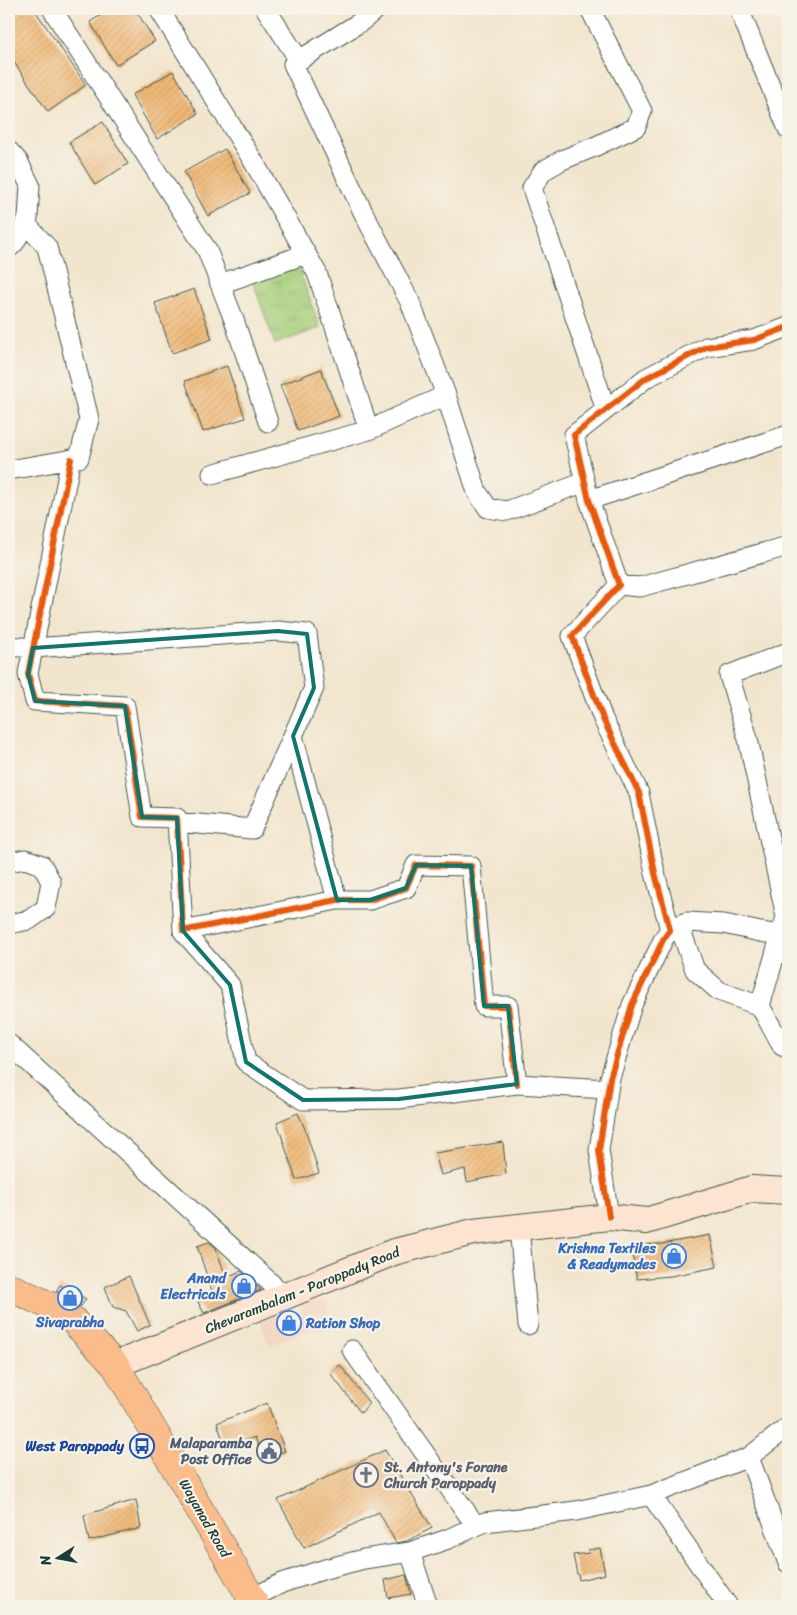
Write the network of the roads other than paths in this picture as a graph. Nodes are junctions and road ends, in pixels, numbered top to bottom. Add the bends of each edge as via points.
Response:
1 (52, 9) edge
2 (159, 9) edge
3 (266, 9) edge
4 (376, 9) edge
5 (590, 9) edge
6 (740, 9) edge
7 (299, 60) junction
8 (788, 129) edge
9 (9, 151) edge
10 (25, 224) junction
11 (9, 248) edge
12 (306, 254) junction
13 (220, 284) junction
14 (788, 327) edge
15 (446, 395) junction
16 (606, 410) junction
17 (268, 422) dead end
18 (369, 430) junction
19 (788, 435) edge
20 (71, 459) junction
21 (9, 470) edge
22 (212, 474) dead end
23 (587, 491) junction
24 (788, 546) edge
25 (619, 585) junction
26 (9, 646) edge
27 (33, 648) junction
28 (788, 652) edge
29 (293, 736) junction
30 (178, 822) junction
31 (9, 862) edge
32 (337, 900) junction
33 (9, 924) edge
34 (675, 928) junction
35 (183, 931) junction
36 (784, 935) edge
37 (760, 1006) junction
38 (9, 1044) edge
39 (788, 1048) edge
40 (517, 1084) junction
41 (608, 1090) junction
42 (788, 1190) edge
43 (608, 1217) junction
44 (519, 1227) junction
45 (9, 1286) edge
46 (285, 1296) junction
47 (528, 1325) dead end
48 (352, 1350) dead end
49 (114, 1365) junction
50 (788, 1427) edge
51 (749, 1457) junction
52 (651, 1495) junction
53 (476, 1526) junction
54 (410, 1552) junction
55 (788, 1563) edge
56 (254, 1602) edge
57 (428, 1606) edge
58 (728, 1606) edge

1 - 13 street via 207,250
2 - 12 street via 252,159
3 - 7 street
4 - 7 street
5 - 16 street via 642,111 636,128 562,160 543,171 532,188
6 - 8 street
7 - 15 street via 293,64 410,302
9 - 10 street via 30,184
10 - 11 street
10 - 20 street via 48,247 90,419 79,458
12 - 13 street
12 - 18 street via 317,273
13 - 17 street
14 - 16 street via 754,340 706,347 646,378
15 - 18 street
15 - 23 street via 477,492 488,508 508,511
16 - 23 street via 574,435
18 - 22 street
19 - 23 street
20 - 21 street
20 - 27 street
23 - 25 street
24 - 25 street via 640,587
25 - 34 street via 572,636 603,719 639,793 655,873
26 - 27 street
27 - 29 street via 278,632 307,634 314,688
27 - 30 street via 28,674 35,702 126,706 142,817 177,818
28 - 36 street via 729,675 748,740 786,917
29 - 30 street via 252,829
29 - 32 street
30 - 35 street
31 - 33 street via 25,859 42,864 51,882 46,908 29,920
32 - 35 street
32 - 40 street via 370,900 406,888 416,865 471,866 484,1006 508,1006
34 - 36 street via 687,922 724,924
34 - 37 street via 694,970 719,991
34 - 41 street via 664,938 632,1005
35 - 40 street via 230,985 246,1062 303,1100 399,1099
36 - 37 street
37 - 39 street via 782,1046
38 - 46 street
40 - 41 street
41 - 43 street via 599,1150
42 - 43 main road, Chevarambalam - Paroppady Road via 752,1189 646,1221
43 - 44 main road, Chevarambalam - Paroppady Road
44 - 46 main road, Chevarambalam - Paroppady Road via 473,1232 394,1252
44 - 47 street
45 - 49 highway, Wayanad Road via 66,1312
46 - 49 main road, Chevarambalam - Paroppady Road
48 - 53 street
49 - 56 highway, Wayanad Road
50 - 51 street
51 - 52 street
51 - 55 street
52 - 53 street via 576,1511 485,1522
52 - 58 street
53 - 54 street
54 - 56 street via 364,1559 282,1583
54 - 57 street

